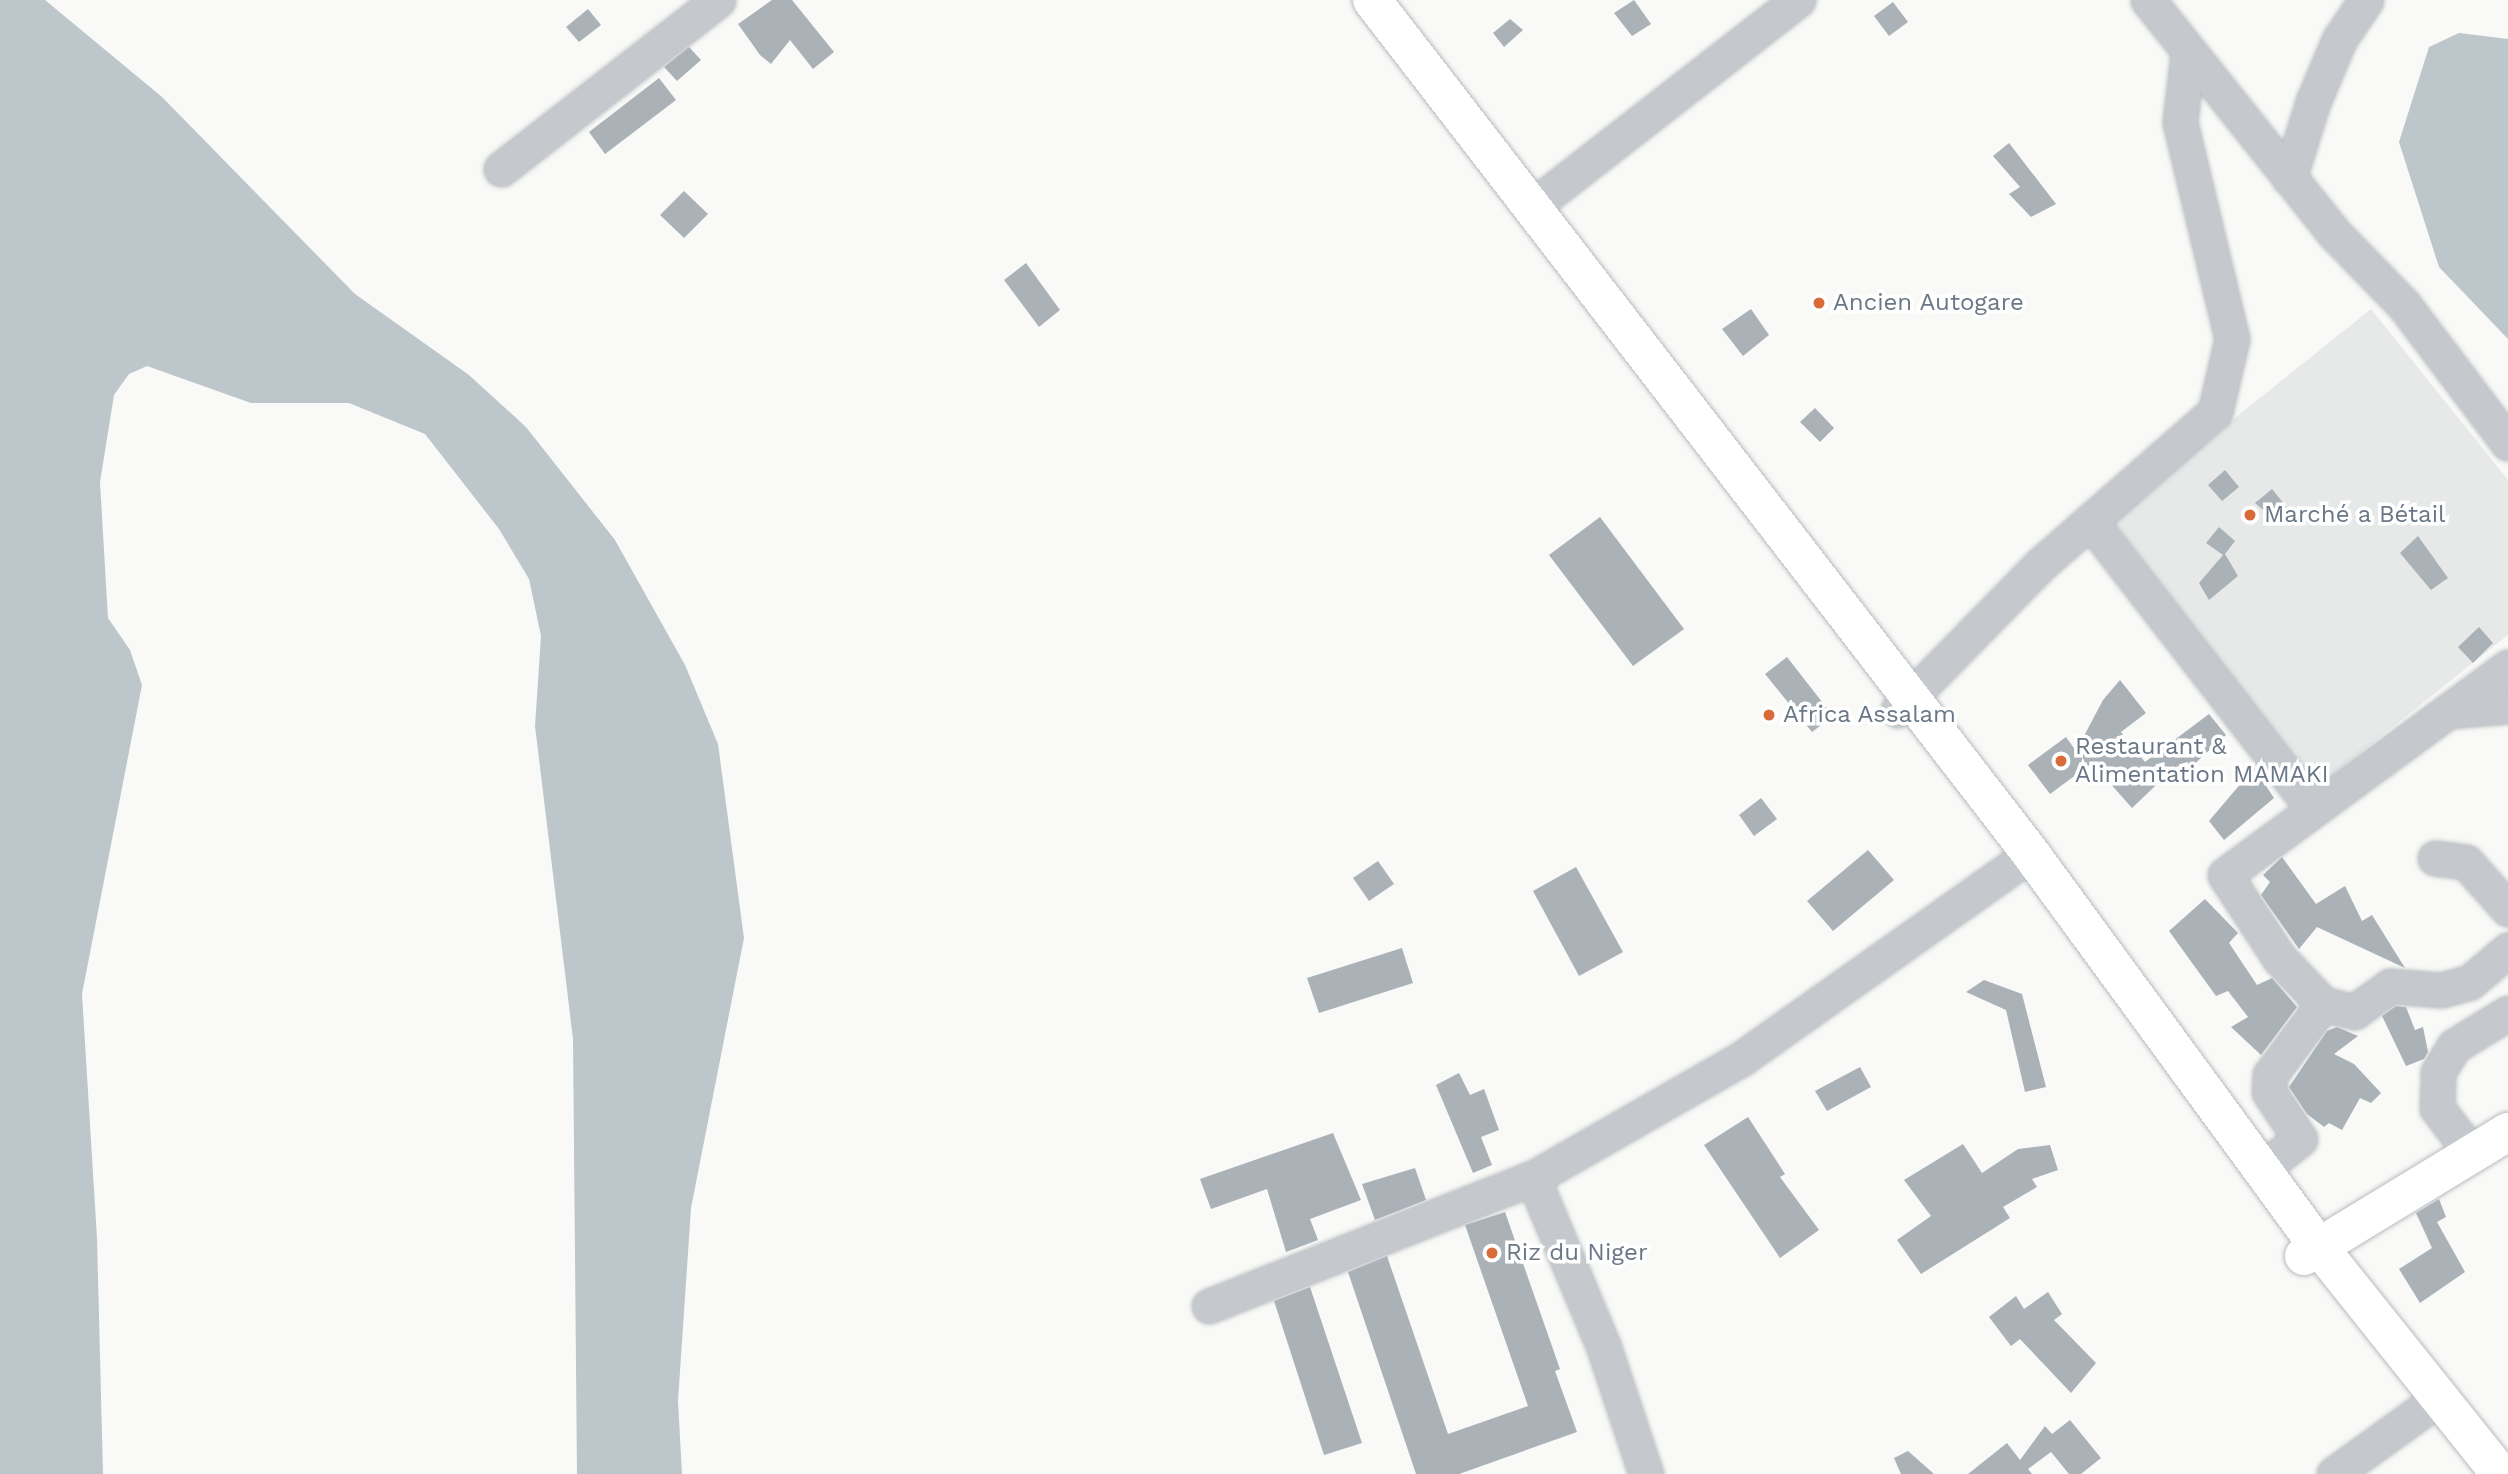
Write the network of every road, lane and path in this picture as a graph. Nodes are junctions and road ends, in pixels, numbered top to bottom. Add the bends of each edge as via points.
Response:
1 (718, 0) edge
2 (1351, 0) edge
3 (1372, 0) edge
4 (1798, 0) edge
5 (2148, 0) edge
6 (2367, 0) edge
7 (2188, 53) junction
8 (501, 169) dead end
9 (2290, 178) junction
10 (1533, 206) junction
11 (2508, 443) edge
12 (2090, 521) junction
13 (2508, 667) edge
14 (1905, 704) junction
15 (2508, 706) edge
16 (2447, 711) junction
17 (2313, 809) junction
18 (2435, 858) dead end
19 (2024, 859) junction
20 (2508, 909) edge
21 (2508, 950) edge
22 (2470, 982) junction
23 (2323, 1004) junction
24 (2503, 1014) edge
25 (2508, 1132) edge
26 (2472, 1154) junction
27 (2262, 1169) junction
28 (1533, 1178) junction
29 (2312, 1252) junction
30 (1209, 1306) dead end
31 (2424, 1409) junction
32 (1646, 1474) edge
33 (2334, 1474) edge
34 (2475, 1474) edge
35 (2500, 1474) edge

1 - 8 street
2 - 14 main road
3 - 10 main road
4 - 10 street
5 - 7 street
6 - 9 street via 2339,40 2313,102
7 - 9 street
7 - 12 street via 2180,122 2232,339 2215,412
9 - 11 street via 2333,232 2404,305
10 - 14 main road
12 - 14 street via 1931,672
12 - 17 street
13 - 16 street
14 - 19 main road
15 - 16 street
16 - 17 street
17 - 23 street via 2225,875 2280,959
18 - 20 street via 2466,862
19 - 27 main road
19 - 28 street via 1741,1059
19 - 29 main road
21 - 22 street
22 - 23 street via 2441,990 2390,986 2354,1012
22 - 24 street
23 - 27 street via 2270,1075 2269,1092 2300,1139
24 - 26 street via 2454,1046 2438,1072 2437,1108
25 - 26 main road
26 - 29 main road
27 - 29 main road
28 - 30 street
28 - 32 street via 1604,1348
29 - 31 main road
29 - 35 main road
31 - 33 street
31 - 34 main road

